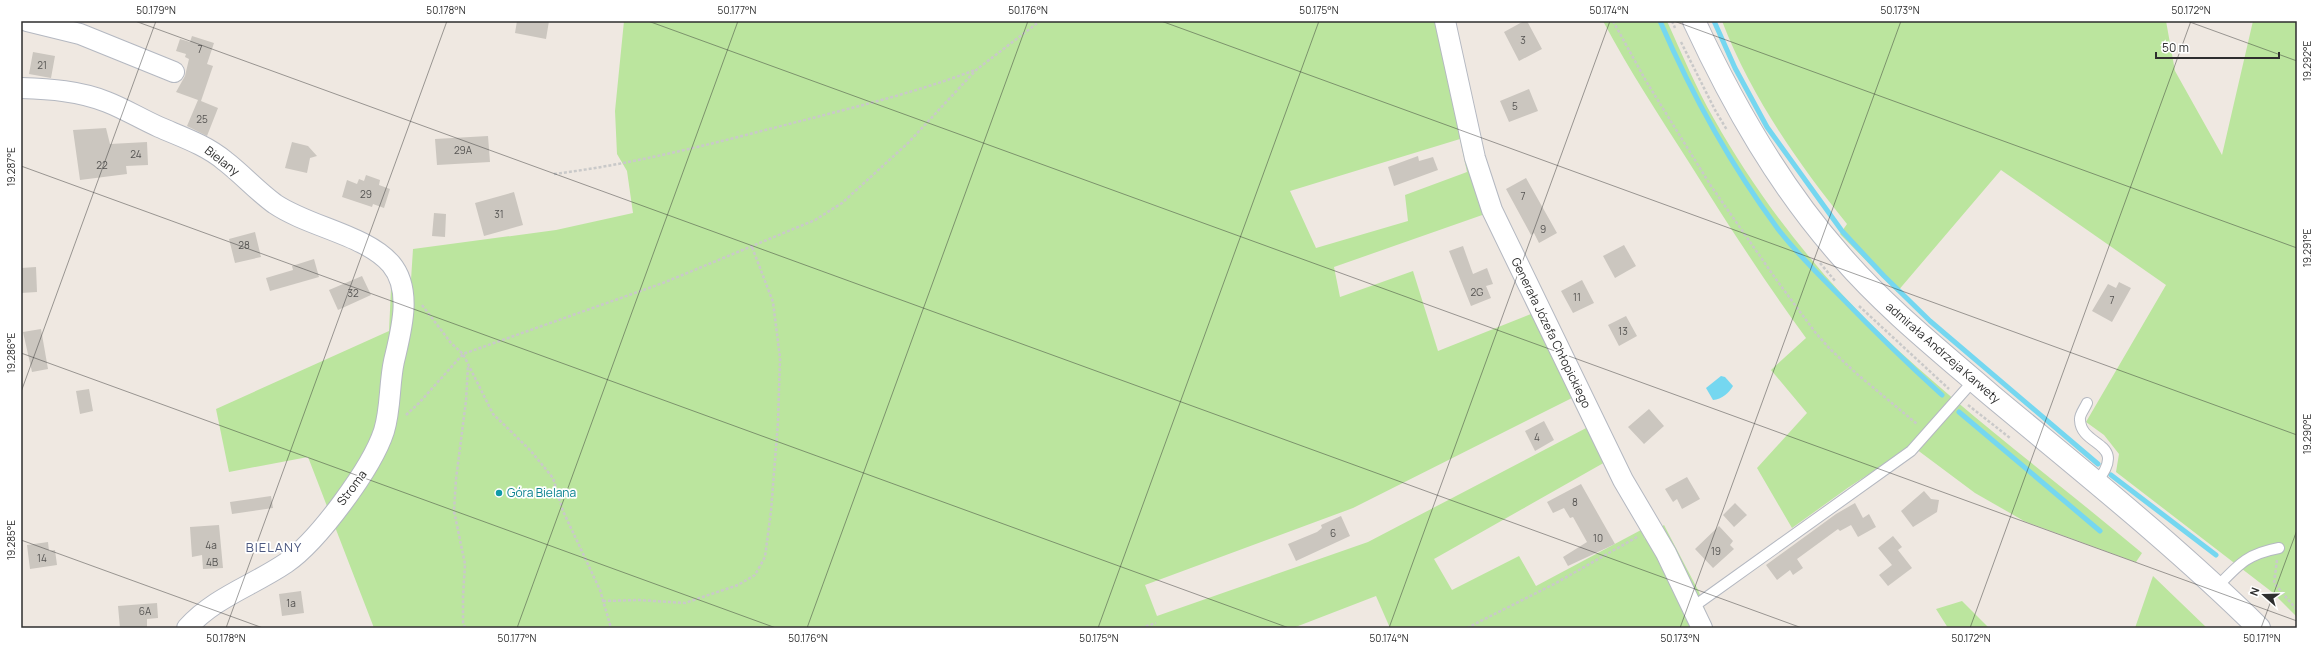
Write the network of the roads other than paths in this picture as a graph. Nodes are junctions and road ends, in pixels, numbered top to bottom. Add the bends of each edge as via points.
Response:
1 (26, 21) edge
2 (1446, 21) edge
3 (1694, 21) edge
4 (174, 72) dead end
5 (21, 88) edge
6 (401, 278) joint
7 (1974, 380) junction
8 (2087, 403) dead end
9 (2096, 483) junction
10 (2279, 548) road end
11 (2217, 587) junction
12 (1693, 607) junction
13 (187, 628) edge
14 (1702, 628) edge
15 (2259, 628) edge

1 - 4 street via 80,34
2 - 12 street, Generała Józefa Chłopickiego via 1476,158 1492,210 1590,415
3 - 7 main road, admirała Andrzeja Karwety via 1733,102 1764,154 1795,198 1840,255 1890,308
5 - 6 street, Bielany via 68,91 106,102 205,147 225,160 259,192 296,216 373,248
6 - 13 street, Stroma via 404,305 384,431 369,465 315,538 288,562 201,612
7 - 9 main road, admirała Andrzeja Karwety
7 - 12 lane via 1911,452
8 - 9 lane via 2079,418 2081,426 2108,456 2109,463
9 - 11 main road, admirała Andrzeja Karwety
10 - 11 lane via 2259,552 2240,563
11 - 15 main road, admirała Andrzeja Karwety
12 - 14 street, Generała Józefa Chłopickiego

